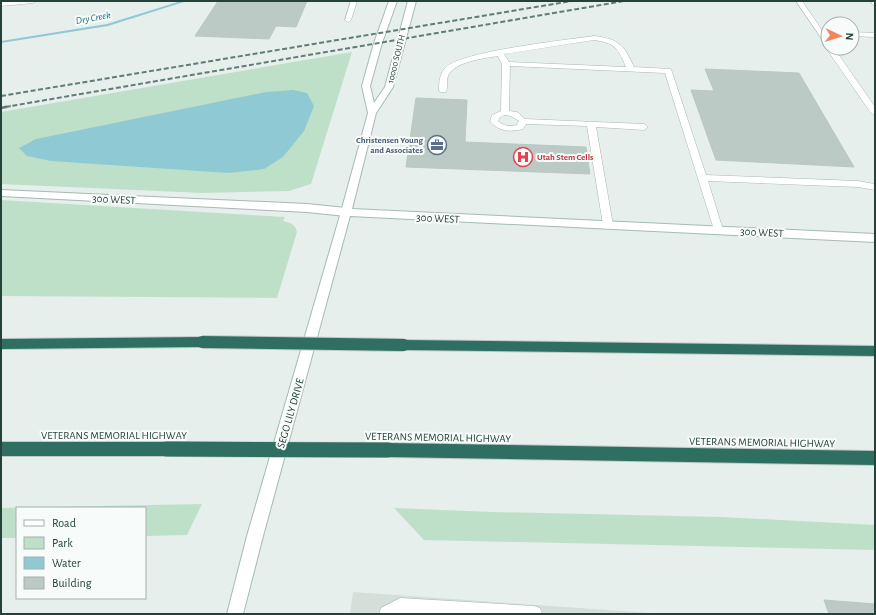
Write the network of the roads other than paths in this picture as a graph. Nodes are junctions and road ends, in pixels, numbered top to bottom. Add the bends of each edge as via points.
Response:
1 (33, 1) edge
2 (354, 1) edge
3 (393, 1) edge
4 (412, 1) edge
5 (799, 1) edge
6 (873, 1) edge
7 (1, 4) edge
8 (875, 4) edge
9 (348, 20) dead end
10 (820, 28) edge
11 (860, 34) edge
12 (875, 35) edge
13 (500, 53) junction
14 (836, 56) edge
15 (506, 64) junction
16 (631, 69) junction
17 (443, 90) dead end
18 (505, 112) junction
19 (372, 113) junction
20 (875, 113) edge
21 (523, 121) junction
22 (591, 124) junction
23 (644, 126) dead end
24 (702, 178) junction
25 (875, 187) edge
26 (1, 193) edge
27 (346, 212) junction
28 (608, 225) junction
29 (718, 230) junction
30 (875, 238) edge
31 (1, 344) edge
32 (875, 351) edge
33 (1, 449) edge
34 (875, 458) edge
35 (235, 614) edge
36 (387, 614) edge
37 (534, 614) edge

1 - 7 lane
2 - 9 lane
3 - 19 main road, 10000 SOUTH via 366,86
4 - 19 main road, 10000 SOUTH via 389,87
5 - 10 lane
6 - 8 lane
11 - 12 lane
13 - 15 lane
13 - 16 lane via 594,38 609,40 622,47
13 - 17 lane via 457,63 445,74
14 - 20 lane
15 - 16 lane
15 - 18 lane
16 - 24 lane via 668,71
18 - 21 lane via 517,114
18 - 21 lane via 496,115 494,122 499,128 510,130 520,127
19 - 27 main road, 10000 SOUTH
21 - 22 lane
22 - 23 lane
22 - 28 lane
24 - 25 lane via 858,184
24 - 29 lane
26 - 27 main road, 300 WEST
27 - 28 main road, 300 WEST
27 - 35 main road, SEGO LILY DRIVE
28 - 29 main road, 300 WEST
29 - 30 main road, 300 WEST
31 - 32 highway, bridge via 202,342
33 - 34 highway, VETERANS MEMORIAL HIGHWAY, bridge via 388,450
36 - 37 lane via 400,606

